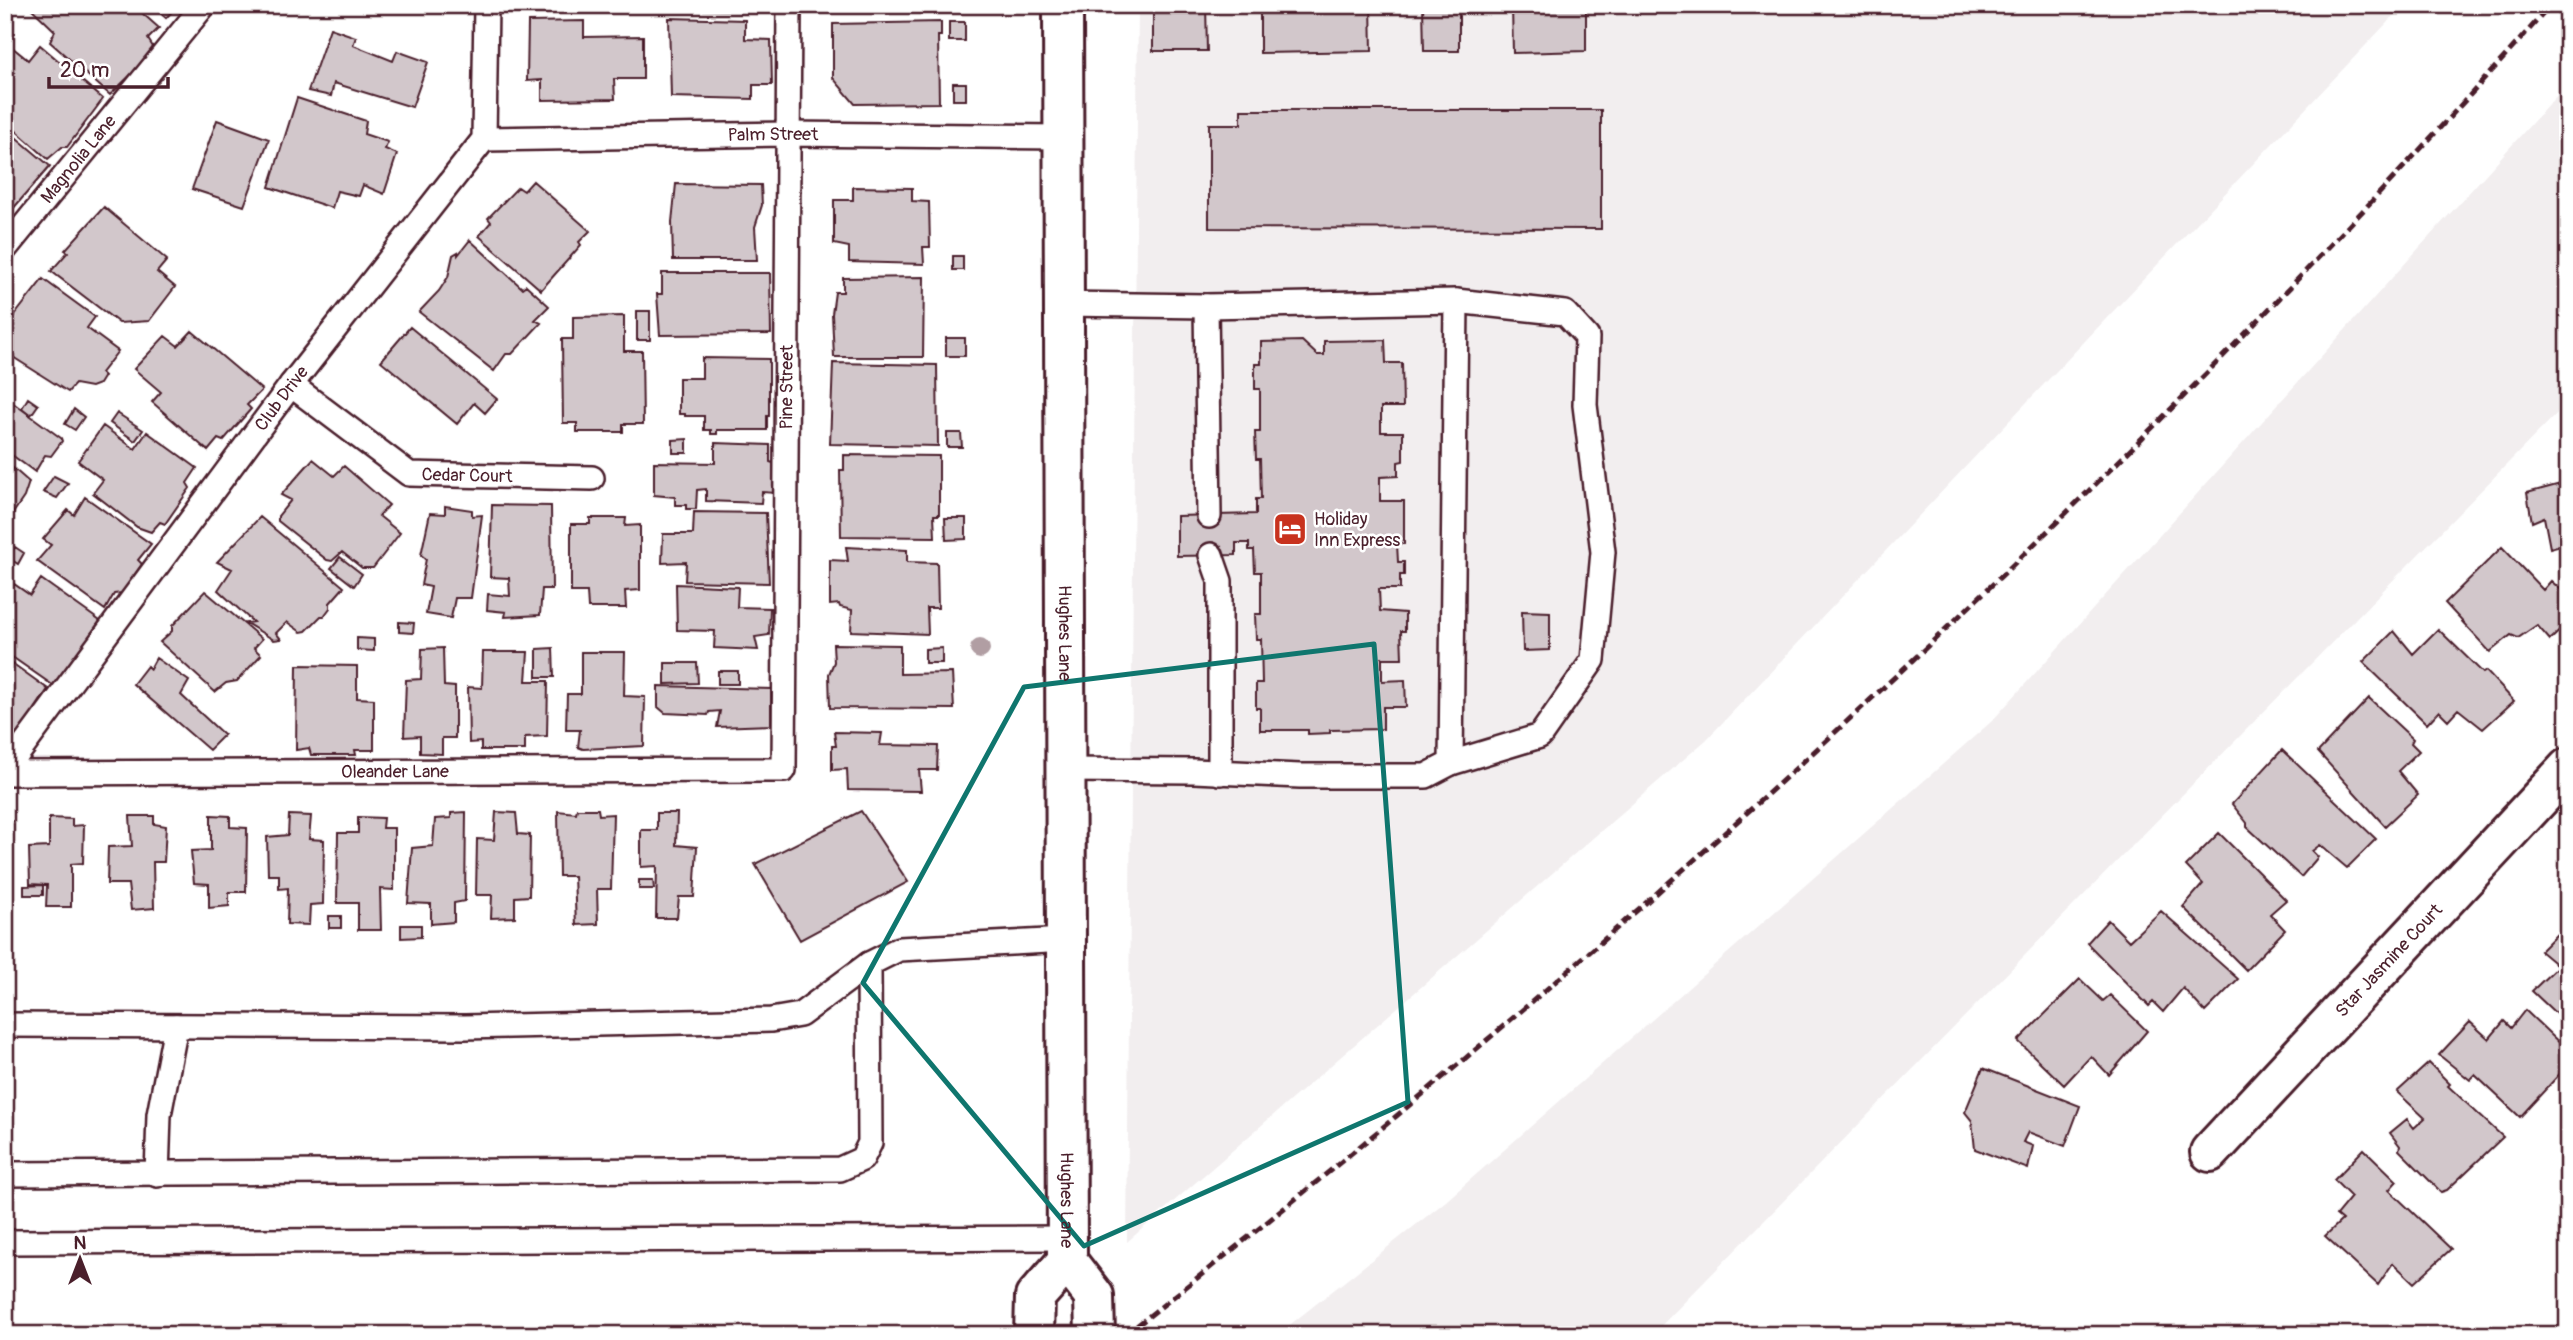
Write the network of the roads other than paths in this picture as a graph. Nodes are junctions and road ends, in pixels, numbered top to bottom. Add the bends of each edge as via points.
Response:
1 (204, 5) edge
2 (486, 5) edge
3 (789, 5) edge
4 (1063, 5) edge
5 (787, 134) junction
6 (1062, 137) junction
7 (484, 139) junction
8 (5, 249) edge
9 (1456, 301) junction
10 (1063, 304) junction
11 (1206, 306) junction
12 (291, 385) junction
13 (592, 478) dead end
14 (1209, 516) dead end
15 (1210, 555) dead end
16 (1451, 763) junction
17 (2568, 768) edge
18 (784, 770) joint
19 (1065, 770) junction
20 (5, 772) edge
21 (1220, 773) junction
22 (1066, 940) junction
23 (869, 964) junction
24 (5, 1025) edge
25 (176, 1026) junction
26 (2210, 1152) dead end
27 (5, 1174) edge
28 (157, 1174) junction
29 (5, 1242) edge
30 (1067, 1249) junction
31 (1034, 1335) edge
32 (1094, 1335) edge

1 - 8 lane, Magnolia Lane
2 - 7 lane
3 - 5 lane, Pine Street
4 - 6 street, Hughes Lane
5 - 6 lane, Palm Street
5 - 7 lane, Palm Street
5 - 18 lane, Pine Street
6 - 10 street, Hughes Lane
7 - 12 lane, Club Drive
9 - 11 lane
9 - 16 lane
9 - 16 lane via 1565,313 1587,337 1585,405 1603,552 1593,660 1540,736
10 - 11 lane
10 - 19 street, Hughes Lane
11 - 14 lane
12 - 13 lane, Cedar Court via 409,474
12 - 20 lane, Club Drive
15 - 21 lane via 1220,581
16 - 21 lane via 1426,776
17 - 26 street, Star Jasmine Court
18 - 20 lane, Oleander Lane
19 - 21 lane
19 - 22 street, Hughes Lane
22 - 23 lane via 899,949
22 - 30 street, Hughes Lane
23 - 25 lane via 800,1015 771,1020 466,1027
23 - 28 lane via 870,1143 862,1159 840,1169
24 - 25 lane
25 - 28 lane via 159,1115
27 - 28 lane
29 - 30 lane
30 - 31 street, Hughes Lane via 1035,1297
30 - 32 street, Hughes Lane via 1094,1296

